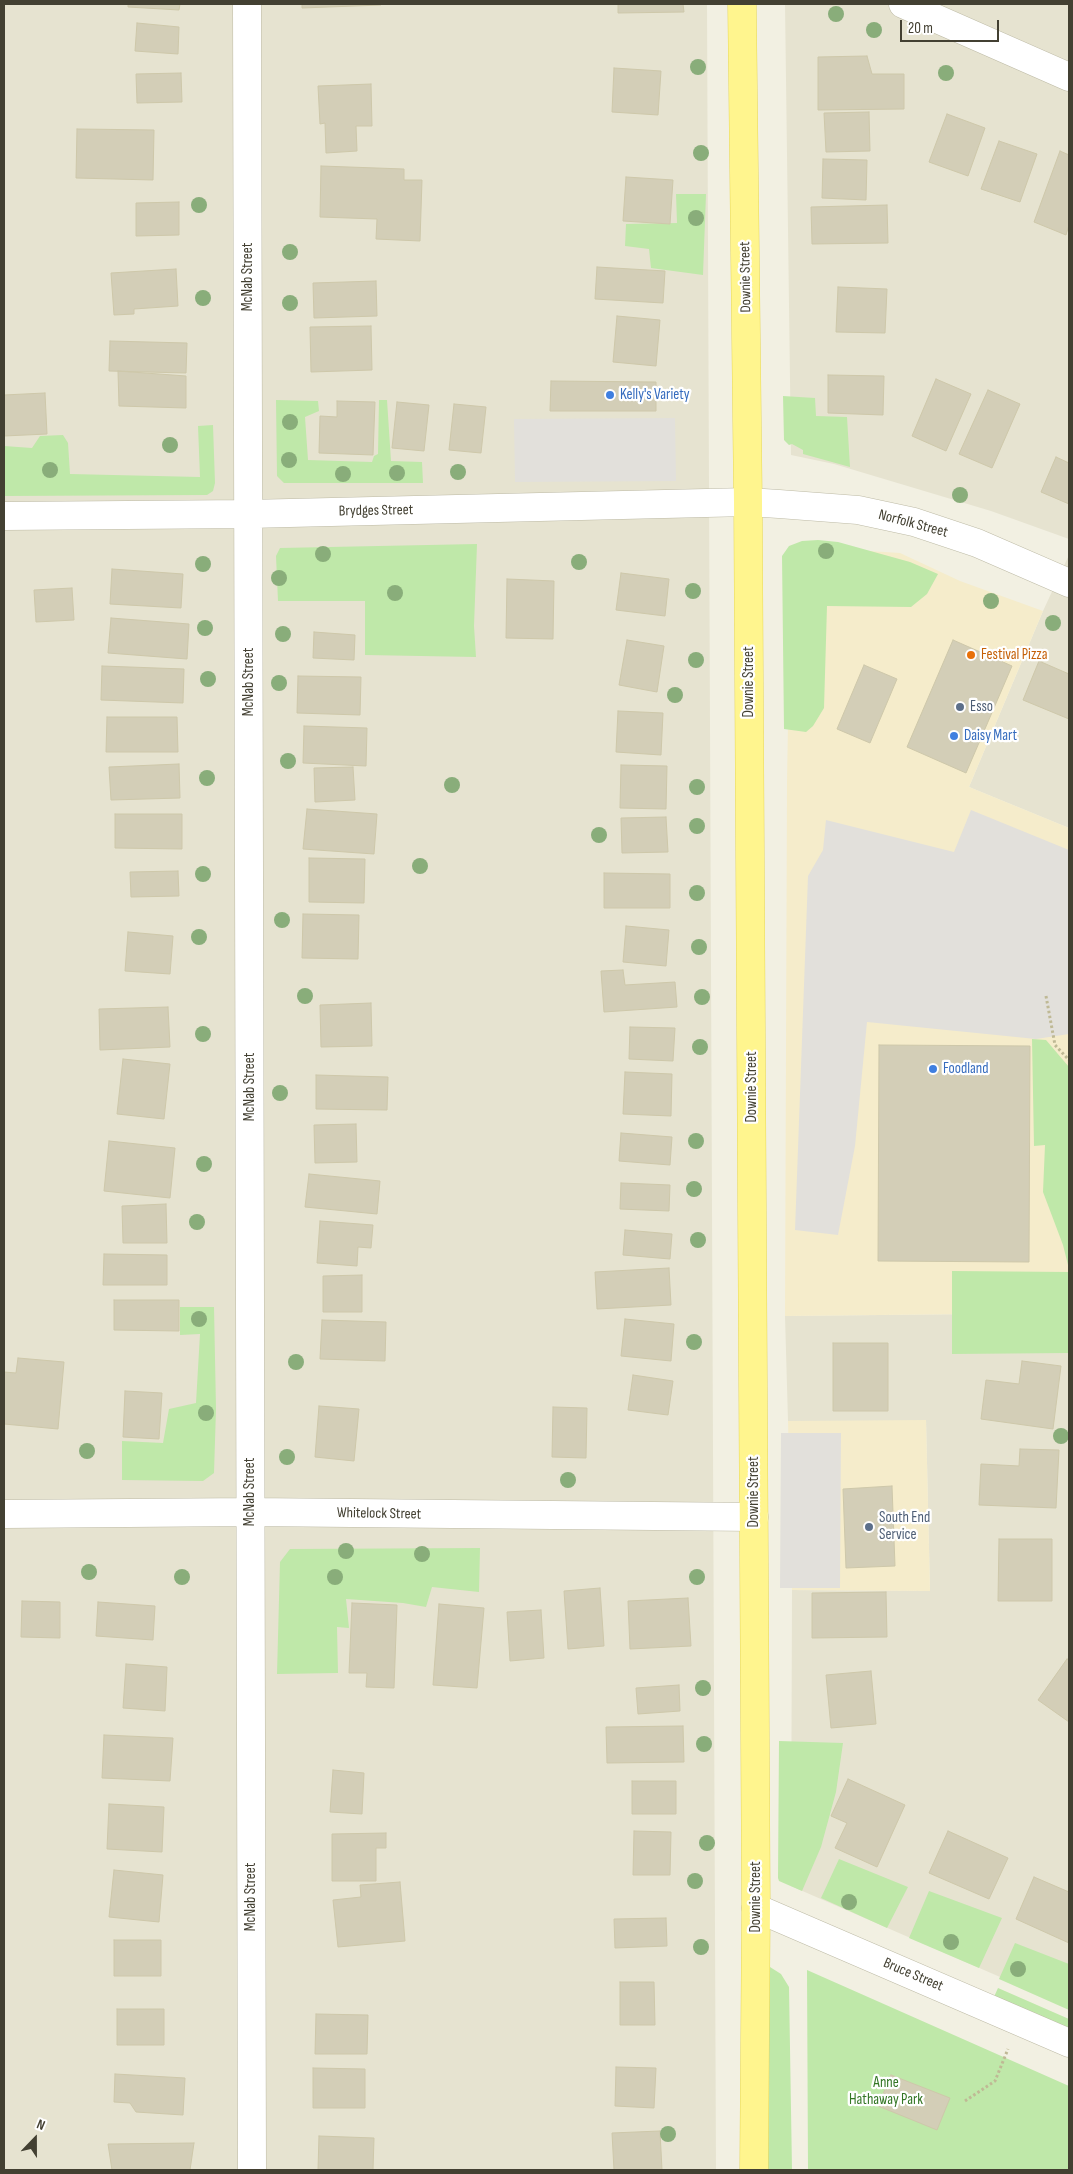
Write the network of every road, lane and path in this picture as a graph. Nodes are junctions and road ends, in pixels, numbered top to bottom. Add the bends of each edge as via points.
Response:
1 (247, 4) edge
2 (742, 4) edge
3 (903, 4) edge
4 (1069, 77) edge
5 (748, 502) junction
6 (248, 514) junction
7 (4, 516) edge
8 (1069, 583) edge
9 (1046, 996) dead end
10 (1069, 1060) edge
11 (251, 1512) junction
12 (4, 1514) edge
13 (754, 1517) junction
14 (756, 1908) junction
15 (1016, 2020) junction
16 (1069, 2043) edge
17 (965, 2101) dead end
18 (252, 2170) edge
19 (754, 2170) edge

1 - 6 street, McNab Street
2 - 5 main road, Downie Street
3 - 4 street
5 - 6 street, Brydges Street
5 - 8 street, Norfolk Street via 858,510 889,516 977,542
5 - 13 main road, Downie Street
6 - 7 street, Brydges Street
6 - 11 street, McNab Street
9 - 10 path via 1055,1045
11 - 12 street, Whitelock Street
11 - 13 street, Whitelock Street
11 - 18 street, McNab Street
13 - 14 main road, Downie Street
14 - 15 street, Bruce Street
14 - 19 main road, Downie Street
15 - 16 street, Bruce Street
15 - 17 path via 996,2081

